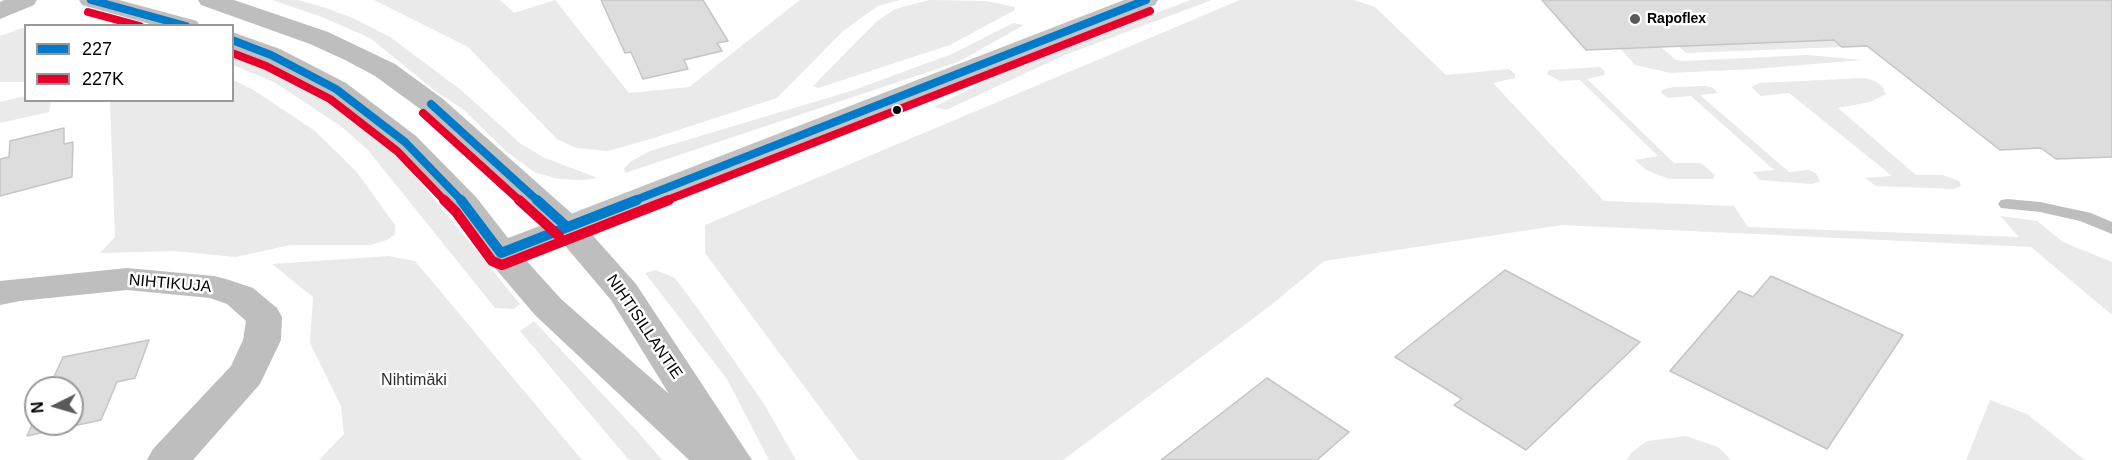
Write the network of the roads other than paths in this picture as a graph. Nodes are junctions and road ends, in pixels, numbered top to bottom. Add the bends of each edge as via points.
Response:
1 (25, 0) edge
2 (91, 0) edge
3 (210, 0) edge
4 (1146, 0) edge
5 (0, 11) edge
6 (181, 24) edge
7 (234, 41) edge
8 (2007, 204) dead end
9 (567, 227) junction
10 (2112, 228) edge
11 (501, 253) junction
12 (0, 294) edge
13 (168, 460) edge
14 (716, 460) edge
15 (731, 460) edge

1 - 5 street
2 - 6 street
3 - 9 street, NIHTISILLANTIE via 319,38 384,70 433,105
4 - 9 main road
7 - 11 street via 336,89 405,142 465,204
8 - 10 lane via 2085,217
9 - 11 street
9 - 15 street, NIHTISILLANTIE via 624,292
11 - 14 street via 548,307
12 - 13 street, NIHTIKUJA via 138,280 214,287 240,296 264,317 262,340 246,374

